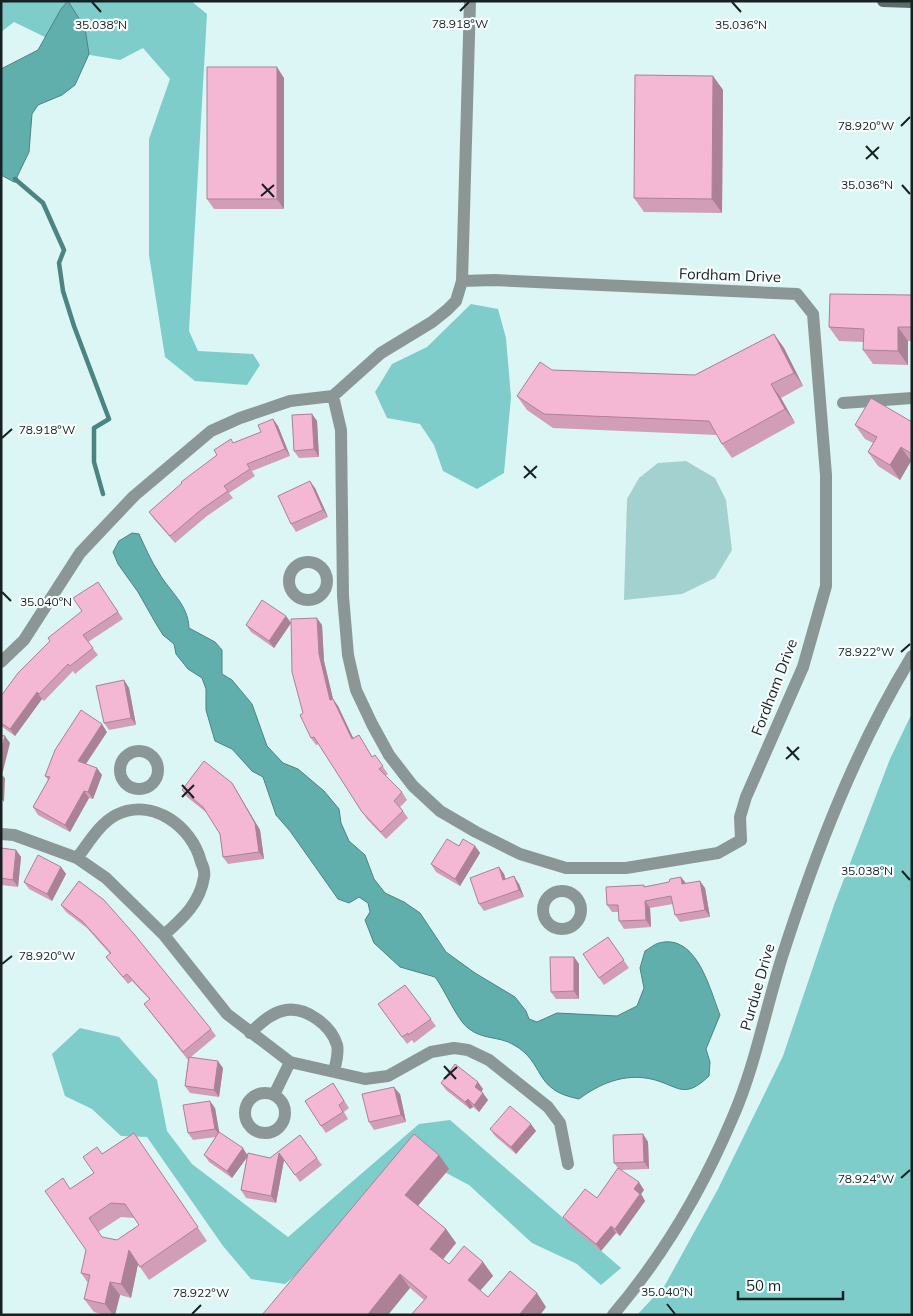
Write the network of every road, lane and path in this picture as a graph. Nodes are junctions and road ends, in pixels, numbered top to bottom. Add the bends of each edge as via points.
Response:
1 (470, 1) edge
2 (883, 1) edge
3 (912, 2) edge
4 (462, 281) junction
5 (333, 396) junction
6 (912, 398) edge
7 (843, 403) dead end
8 (343, 581) junction
9 (327, 582) dead end
10 (912, 656) edge
11 (1, 662) edge
12 (138, 789) dead end
13 (139, 810) junction
14 (1, 834) edge
15 (77, 858) junction
16 (566, 868) junction
17 (564, 891) dead end
18 (164, 935) junction
19 (250, 1033) junction
20 (290, 1062) junction
21 (334, 1071) junction
22 (274, 1095) dead end
23 (568, 1164) dead end
24 (613, 1315) edge

1 - 4 street
2 - 3 main road
4 - 5 street via 456,301 447,310 381,353
4 - 16 street, Fordham Drive via 797,294 813,314 826,475 826,586 802,667 746,797 740,817 741,840 718,852 626,868
5 - 8 street via 341,430
5 - 11 street via 290,401 211,431 134,496 80,553 24,640
6 - 7 street
8 - 9 street
8 - 16 street via 348,656 356,690 389,755 414,786 440,810 520,854
10 - 24 street, Purdue Drive via 852,772 822,842 782,959 751,1070 729,1127 687,1210 663,1249
12 - 13 street
13 - 15 street via 115,816 98,831
13 - 18 street via 168,816 185,829 199,852 205,874 199,897 187,914
14 - 15 street
15 - 18 street via 106,878
16 - 17 street
18 - 19 street via 227,1014
19 - 20 street
19 - 21 street via 269,1016 287,1010 302,1012 330,1030 337,1045 338,1060
20 - 21 street
20 - 22 street
21 - 23 street via 365,1079 388,1076 431,1052 454,1048 468,1050 489,1060 548,1107 560,1123

